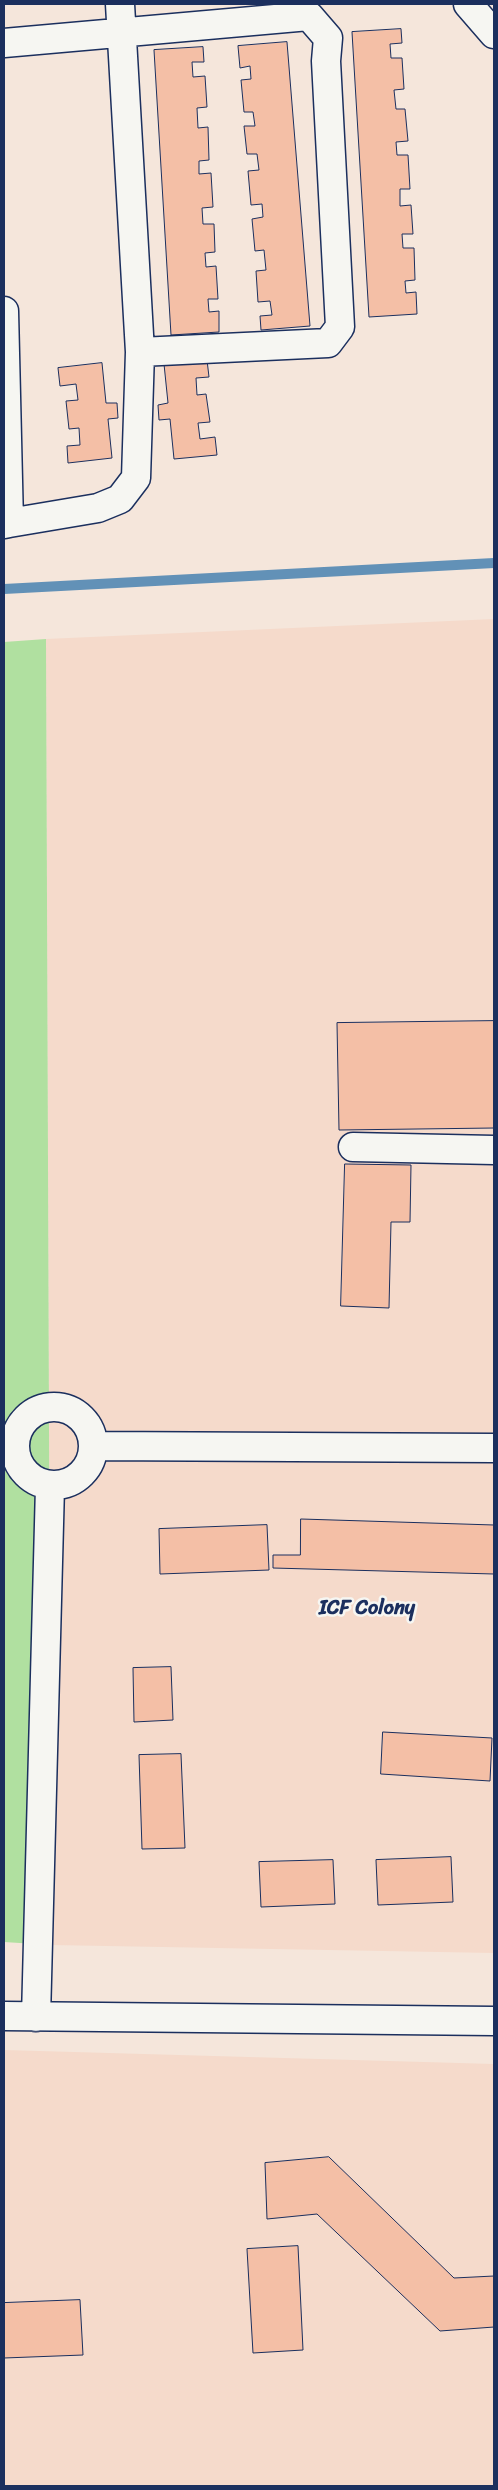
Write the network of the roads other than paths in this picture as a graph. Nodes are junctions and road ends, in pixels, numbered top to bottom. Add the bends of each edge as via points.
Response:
1 (120, 4) edge
2 (468, 4) edge
3 (121, 34) junction
4 (494, 34) edge
5 (4, 43) edge
6 (4, 311) edge
7 (140, 352) junction
8 (6, 523) edge
9 (353, 1148) dead end
10 (494, 1150) edge
11 (93, 1446) junction
12 (494, 1448) edge
13 (50, 1486) junction
14 (4, 2016) edge
15 (36, 2016) junction
16 (494, 2021) edge

1 - 3 street
2 - 4 street
3 - 5 street
3 - 7 street
3 - 7 street via 309,16 328,38 326,61 340,327 328,343
6 - 8 street
7 - 8 street via 136,478 120,499 98,508
9 - 10 street
11 - 12 street
11 - 13 street via 85,1471 75,1480
11 - 13 street via 85,1422 75,1413 50,1407 27,1417 15,1439 19,1465 37,1482
13 - 15 street
14 - 15 street
15 - 16 street

